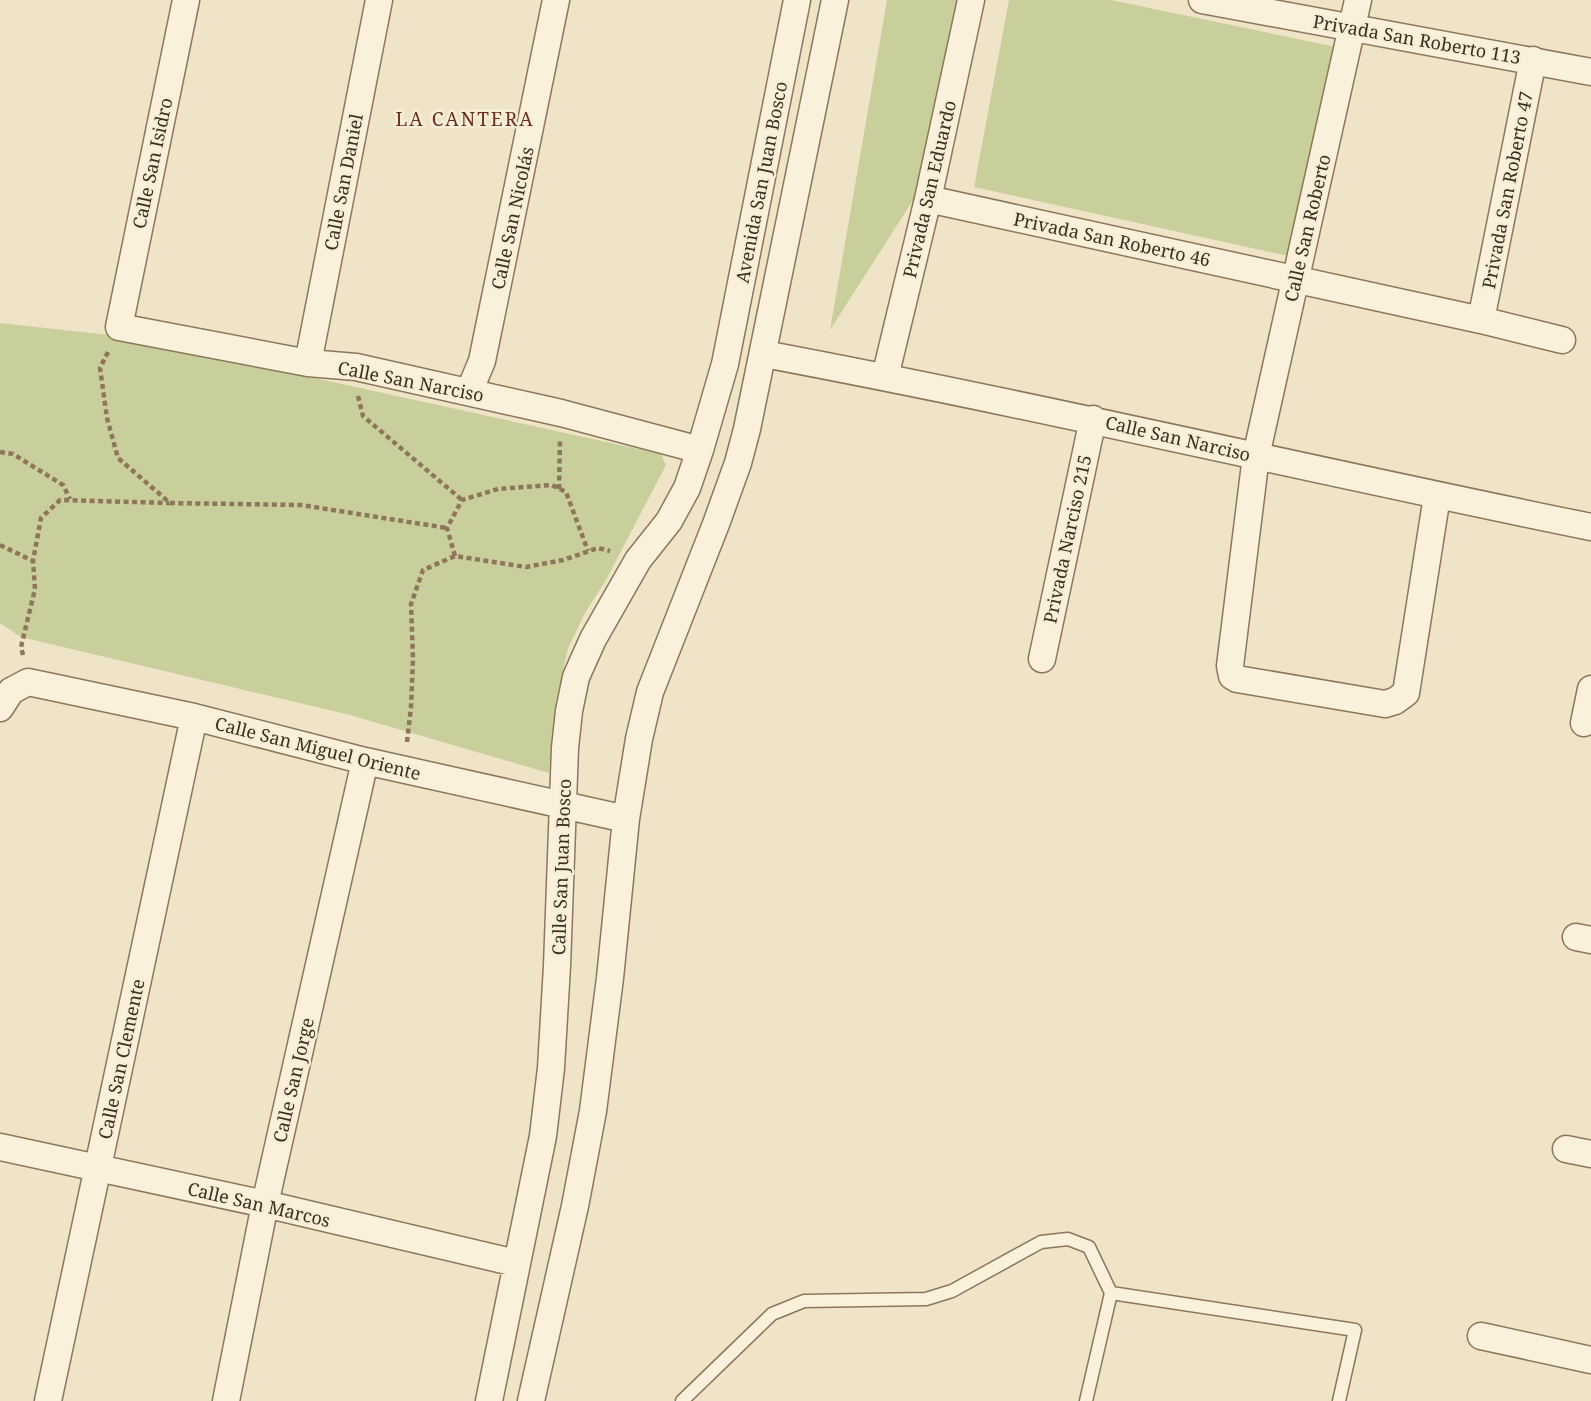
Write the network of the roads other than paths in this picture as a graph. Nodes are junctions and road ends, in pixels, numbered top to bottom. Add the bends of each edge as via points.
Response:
1 (186, 0) edge
2 (379, 0) edge
3 (556, 0) edge
4 (797, 0) edge
5 (835, 0) edge
6 (971, 0) edge
7 (1202, 0) edge
8 (1358, 0) edge
9 (1352, 27) junction
10 (1533, 60) junction
11 (1591, 72) edge
12 (928, 199) junction
13 (1295, 279) junction
14 (1481, 320) junction
15 (119, 327) joint
16 (1562, 340) dead end
17 (764, 354) junction
18 (308, 363) junction
19 (724, 370) junction
20 (885, 377) junction
21 (758, 384) junction
22 (469, 392) junction
23 (1093, 419) junction
24 (700, 450) junction
25 (1256, 456) junction
26 (1437, 496) junction
27 (1591, 527) edge
28 (1042, 659) dead end
29 (1591, 689) edge
30 (13, 694) edge
31 (194, 717) junction
32 (1584, 723) dead end
33 (365, 761) junction
34 (563, 806) junction
35 (626, 819) junction
36 (0, 1147) edge
37 (97, 1168) junction
38 (265, 1205) junction
39 (516, 1263) junction
40 (1111, 1293) junction
41 (1481, 1336) dead end
42 (1591, 1360) edge
43 (47, 1401) edge
44 (226, 1401) edge
45 (489, 1401) edge
46 (531, 1401) edge
47 (682, 1401) edge
48 (1086, 1401) edge
49 (1339, 1401) edge

1 - 15 street, Calle San Isidro
2 - 18 street, Calle San Daniel
3 - 22 street, Calle San Nicolás via 482,361
4 - 19 street, Avenida San Juan Bosco
5 - 17 street, Avenida San Juan Bosco
6 - 12 street, Privada San Eduardo
7 - 9 street, Privada San Roberto 113
8 - 9 street, Calle San Roberto
9 - 10 street, Privada San Roberto 113
9 - 13 street, Calle San Roberto
10 - 11 street, Privada San Roberto 113
10 - 14 street, Privada San Roberto 47
12 - 13 street, Privada San Roberto 46
12 - 20 street, Privada San Eduardo
13 - 14 street
13 - 25 street, Calle San Roberto
14 - 16 street
15 - 18 street, Calle San Narciso
17 - 20 street, Calle San Narciso
17 - 21 street
18 - 22 street, Calle San Narciso via 356,367
19 - 21 street
19 - 24 street, Calle San Juan Bosco
20 - 23 street, Calle San Narciso
21 - 35 street via 738,463 650,692
22 - 24 street, Calle San Narciso
23 - 25 street, Calle San Narciso
23 - 28 street, Privada Narciso 215
24 - 34 street, Calle San Juan Bosco via 687,488 638,560 576,677 569,711
25 - 26 street, Calle San Narciso
25 - 26 street, Calle San Roberto via 1230,666 1231,676 1237,679 1385,704 1406,693
26 - 27 street, Calle San Narciso
29 - 32 street
30 - 31 street, Calle San Miguel Oriente
31 - 33 street, Calle San Miguel Oriente
31 - 37 street, Calle San Clemente
33 - 34 street, Calle San Miguel Oriente
33 - 38 street, Calle San Jorge
34 - 35 street, Calle San Miguel Oriente
34 - 39 street, Calle San Juan Bosco via 551,1068
35 - 46 street via 593,1111
36 - 37 street, Calle San Marcos
37 - 38 street, Calle San Marcos
37 - 43 street, Calle San Clemente
38 - 39 street, Calle San Marcos
38 - 44 street, Calle San Jorge
39 - 45 street, Calle San Juan Bosco
40 - 47 lane via 1089,1247 1068,1239 1041,1242 952,1291 926,1299 804,1301 772,1314
40 - 48 lane
40 - 49 lane via 1354,1330
41 - 42 street

